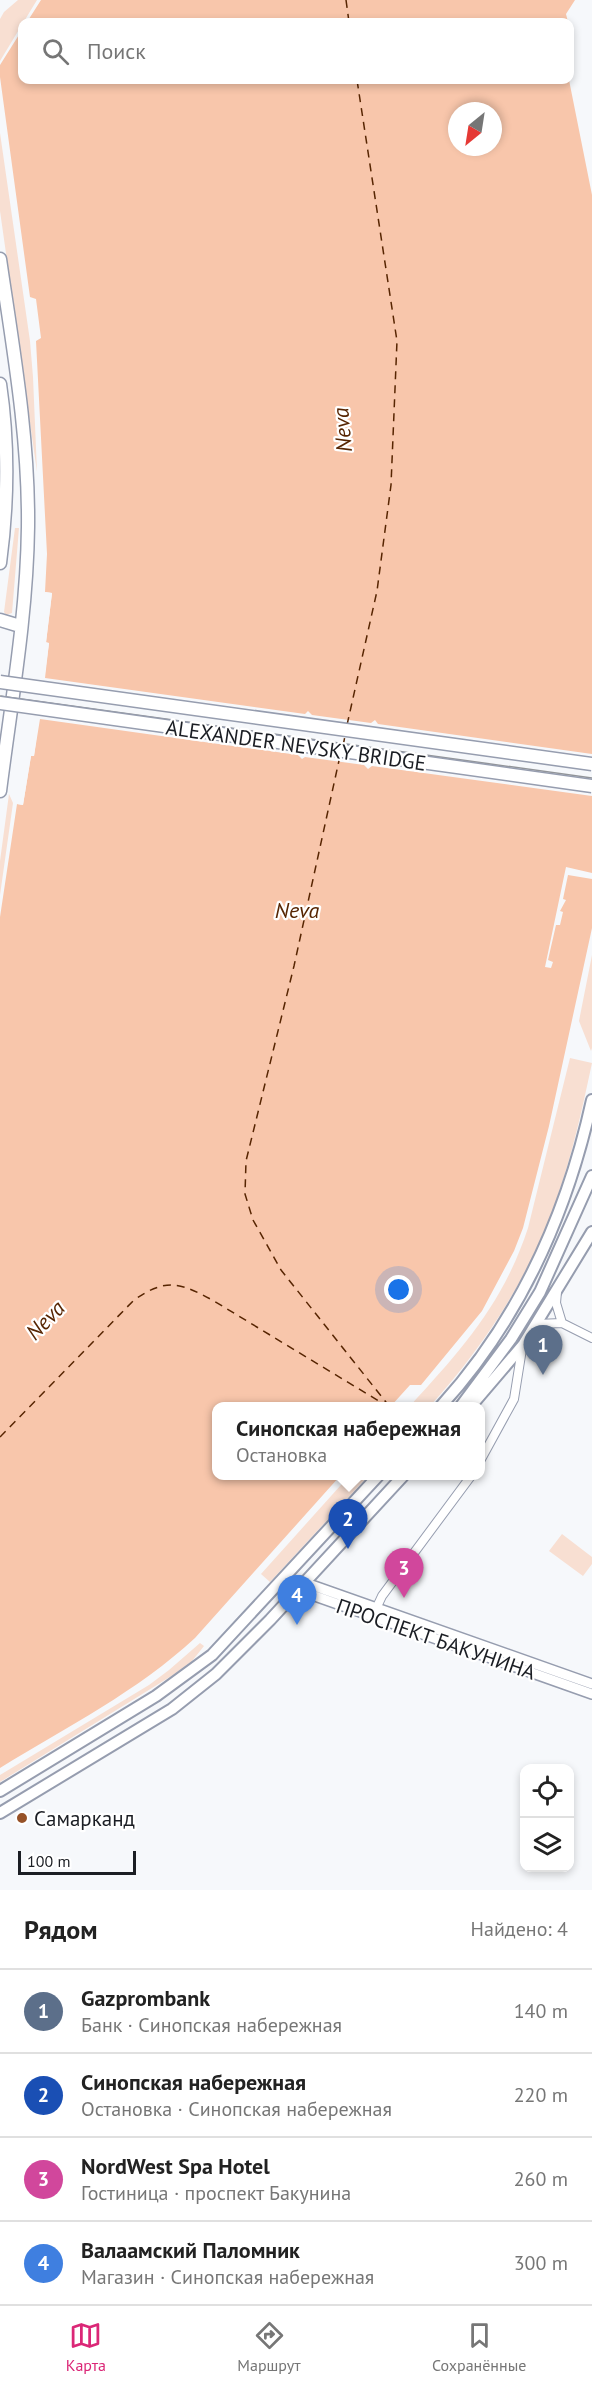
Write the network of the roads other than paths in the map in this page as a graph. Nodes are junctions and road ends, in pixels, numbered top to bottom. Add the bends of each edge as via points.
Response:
1 (0, 260) edge
2 (0, 384) edge
3 (0, 563) edge
4 (0, 620) edge
5 (0, 626) edge
6 (20, 626) junction
7 (0, 682) edge
8 (0, 703) edge
9 (592, 764) edge
10 (1, 765) edge
11 (592, 786) edge
12 (0, 791) edge
13 (592, 1100) edge
14 (592, 1176) edge
15 (592, 1232) edge
16 (557, 1290) junction
17 (562, 1323) junction
18 (536, 1324) junction
19 (592, 1338) edge
20 (523, 1345) junction
21 (445, 1402) edge
22 (466, 1402) edge
23 (475, 1402) edge
24 (485, 1453) edge
25 (374, 1480) edge
26 (399, 1480) edge
27 (468, 1480) edge
28 (286, 1576) junction
29 (301, 1586) junction
30 (374, 1612) junction
31 (592, 1684) edge
32 (592, 1694) edge
33 (0, 1791) edge
34 (0, 1813) edge

1 - 6 main road via 26,474 27,567
2 - 3 main road via 8,469
4 - 6 main road
5 - 6 main road
6 - 10 main road
7 - 9 main road, ALEXANDER NEVSKY BRIDGE, bridge
8 - 11 main road, ALEXANDER NEVSKY BRIDGE, bridge
10 - 12 main road
13 - 21 main road via 573,1176 538,1263 502,1326
14 - 22 main road via 540,1292
15 - 16 main road
16 - 17 street via 556,1304
16 - 18 main road
17 - 18 street
17 - 19 street
18 - 20 main road
20 - 23 main road
20 - 24 street via 517,1390
25 - 28 main road
26 - 29 main road
27 - 30 street
28 - 29 street, ПРОСПЕКТ БАКУНИНА
28 - 33 main road via 198,1667
29 - 30 street, ПРОСПЕКТ БАКУНИНА
29 - 34 main road via 243,1649 194,1694
30 - 31 street, ПРОСПЕКТ БАКУНИНА
30 - 32 street, ПРОСПЕКТ БАКУНИНА

